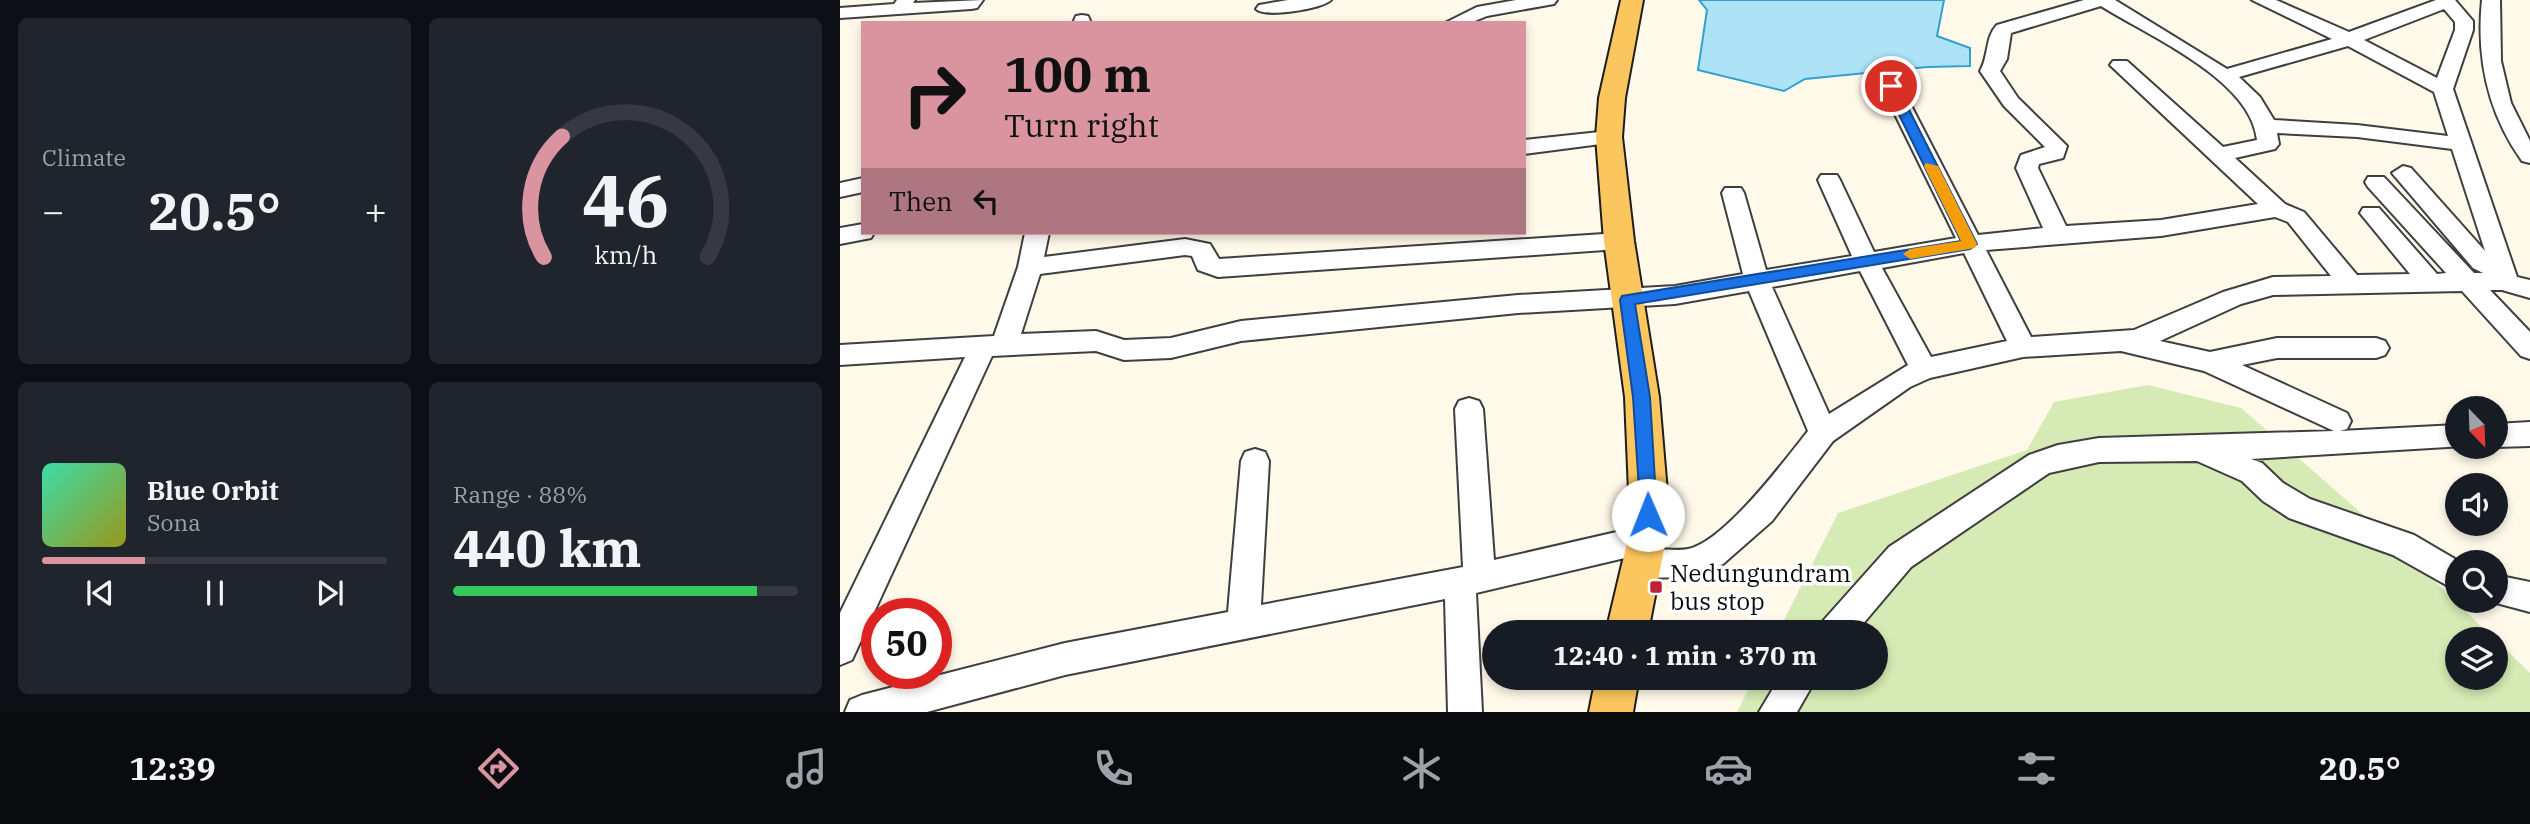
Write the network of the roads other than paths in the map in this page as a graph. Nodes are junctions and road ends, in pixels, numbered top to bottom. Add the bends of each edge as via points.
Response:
1 (1322, 0) edge
2 (1548, 0) edge
3 (1632, 0) edge
4 (2103, 0) edge
5 (2261, 0) edge
6 (2491, 0) edge
7 (2446, 1) edge
8 (903, 4) edge
9 (1265, 9) dead end
10 (968, 12) edge
11 (840, 13) edge
12 (1322, 21) edge
13 (1458, 21) edge
14 (2349, 39) junction
15 (2120, 65) dead end
16 (2226, 75) junction
17 (1891, 86) dead end
18 (2443, 89) junction
19 (2267, 126) junction
20 (1609, 137) junction
21 (2462, 144) junction
22 (1526, 147) edge
23 (2219, 155) junction
24 (2530, 156) edge
25 (2403, 173) dead end
26 (1829, 180) dead end
27 (2376, 182) dead end
28 (861, 185) edge
29 (840, 190) edge
30 (1733, 193) dead end
31 (2277, 209) junction
32 (2371, 213) dead end
33 (861, 232) edge
34 (2058, 234) junction
35 (1037, 235) edge
36 (840, 236) edge
37 (1619, 242) junction
38 (1970, 244) junction
39 (1866, 260) junction
40 (1030, 267) junction
41 (1757, 280) junction
42 (2465, 281) junction
43 (2514, 281) edge
44 (2430, 282) junction
45 (2350, 283) junction
46 (1627, 300) junction
47 (2123, 342) junction
48 (995, 343) junction
49 (2023, 347) junction
50 (2376, 348) dead end
51 (2530, 349) edge
52 (840, 355) edge
53 (2210, 362) junction
54 (1924, 369) junction
55 (1469, 409) dead end
56 (2337, 421) dead end
57 (1823, 433) junction
58 (2530, 434) edge
59 (2508, 435) edge
60 (2445, 438) edge
61 (2198, 450) junction
62 (1255, 461) dead end
63 (1644, 551) junction
64 (2445, 569) edge
65 (1469, 580) junction
66 (2508, 592) edge
67 (2530, 597) edge
68 (1630, 620) edge
69 (1845, 620) edge
70 (1243, 626) junction
71 (840, 649) edge
72 (1615, 690) edge
73 (1791, 690) edge
74 (862, 712) edge
75 (1465, 712) edge
76 (1611, 712) edge
77 (1776, 712) edge

1 - 9 street
1 - 12 street
2 - 13 street via 1483,10
3 - 20 main road
4 - 16 street
4 - 34 street via 2004,29 1990,71 2011,102 2056,146 2055,153 2029,160 2027,168
5 - 14 street
6 - 24 street via 2496,89 2506,119
7 - 14 street
7 - 18 street via 2464,22 2464,30
8 - 10 street
8 - 11 street
14 - 16 street
14 - 18 street
15 - 23 street
16 - 19 street via 2248,94
17 - 38 street
18 - 21 street
19 - 21 street
19 - 23 street via 2269,140 2264,146
20 - 22 street
20 - 37 main road
21 - 43 street
23 - 31 street
25 - 43 street via 2481,262
26 - 39 street
27 - 42 street
28 - 29 street
30 - 41 street
31 - 34 street via 2161,228
31 - 45 street via 2296,217
32 - 44 street
33 - 36 street
34 - 38 street
35 - 40 street
37 - 40 street via 1218,268 1207,264 1202,250 1185,247
37 - 46 main road
38 - 39 street
38 - 49 street
39 - 41 street
39 - 54 street
40 - 48 street
41 - 46 street
41 - 57 street
42 - 43 street
42 - 44 street
42 - 51 street
44 - 45 street
45 - 47 street via 2255,289 2153,334
46 - 48 street via 1518,304 1241,331 1143,350 1124,350 1096,341
46 - 63 main road via 1642,397 1648,492
47 - 49 street
47 - 53 street
48 - 52 street
48 - 71 street
49 - 54 street
50 - 53 street via 2277,348
53 - 56 street
54 - 57 street
55 - 65 street
57 - 63 street via 1761,512 1712,554 1689,563
58 - 59 street
60 - 61 street
61 - 64 street via 2246,468 2285,501 2308,513 2403,545
61 - 69 street via 2094,450 2061,454 2039,464 1900,557
62 - 70 street
63 - 65 street
63 - 68 main road
65 - 70 street
65 - 75 street
66 - 67 street
70 - 74 street via 1065,659
72 - 76 main road
73 - 77 street

